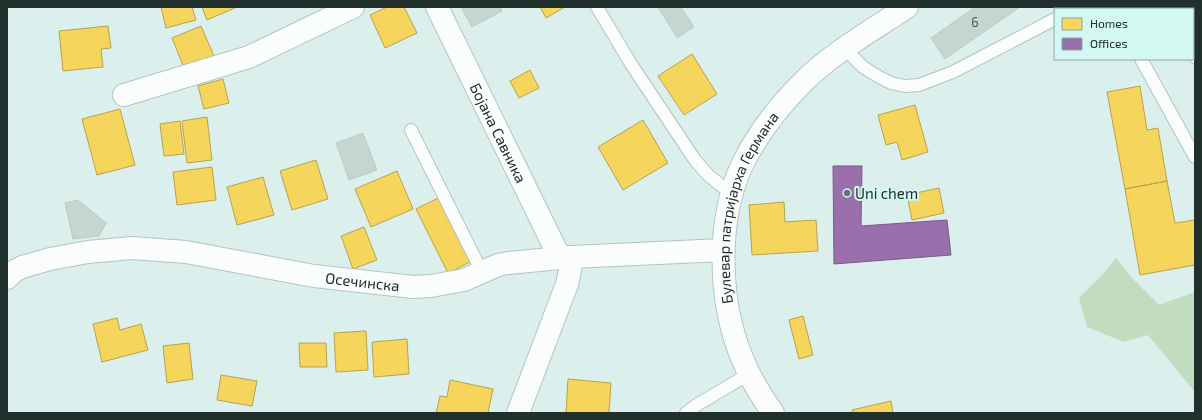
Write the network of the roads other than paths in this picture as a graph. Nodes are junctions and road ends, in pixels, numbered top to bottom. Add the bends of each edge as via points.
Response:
1 (353, 7) edge
2 (438, 7) edge
3 (597, 7) edge
4 (907, 7) edge
5 (1054, 21) edge
6 (844, 48) junction
7 (1142, 60) edge
8 (124, 95) dead end
9 (412, 130) dead end
10 (1195, 157) edge
11 (732, 194) junction
12 (723, 250) junction
13 (566, 257) junction
14 (482, 272) junction
15 (9, 273) edge
16 (749, 374) junction
17 (518, 413) edge
18 (686, 413) edge
19 (774, 413) edge

1 - 8 street via 249,57
2 - 13 street, Бојана Савника
3 - 11 lane via 631,64 695,160 708,175
4 - 6 street, Булевар патријарха Германа
5 - 6 lane via 953,72 919,85 905,86 879,78 863,67
6 - 11 street, Булевар патријарха Германа via 803,82 767,123 744,162
7 - 10 lane
9 - 14 lane
11 - 12 street, Булевар патријарха Германа via 725,222
12 - 13 street, Осечинска
12 - 16 street, Булевар патријарха Германа via 728,311 741,357
13 - 14 street, Осечинска via 508,263
13 - 17 street via 570,272 567,284
14 - 15 street, Осечинска via 451,284 395,286 314,276 186,252 132,248 50,259
16 - 18 lane
16 - 19 street, Булевар патријарха Германа

